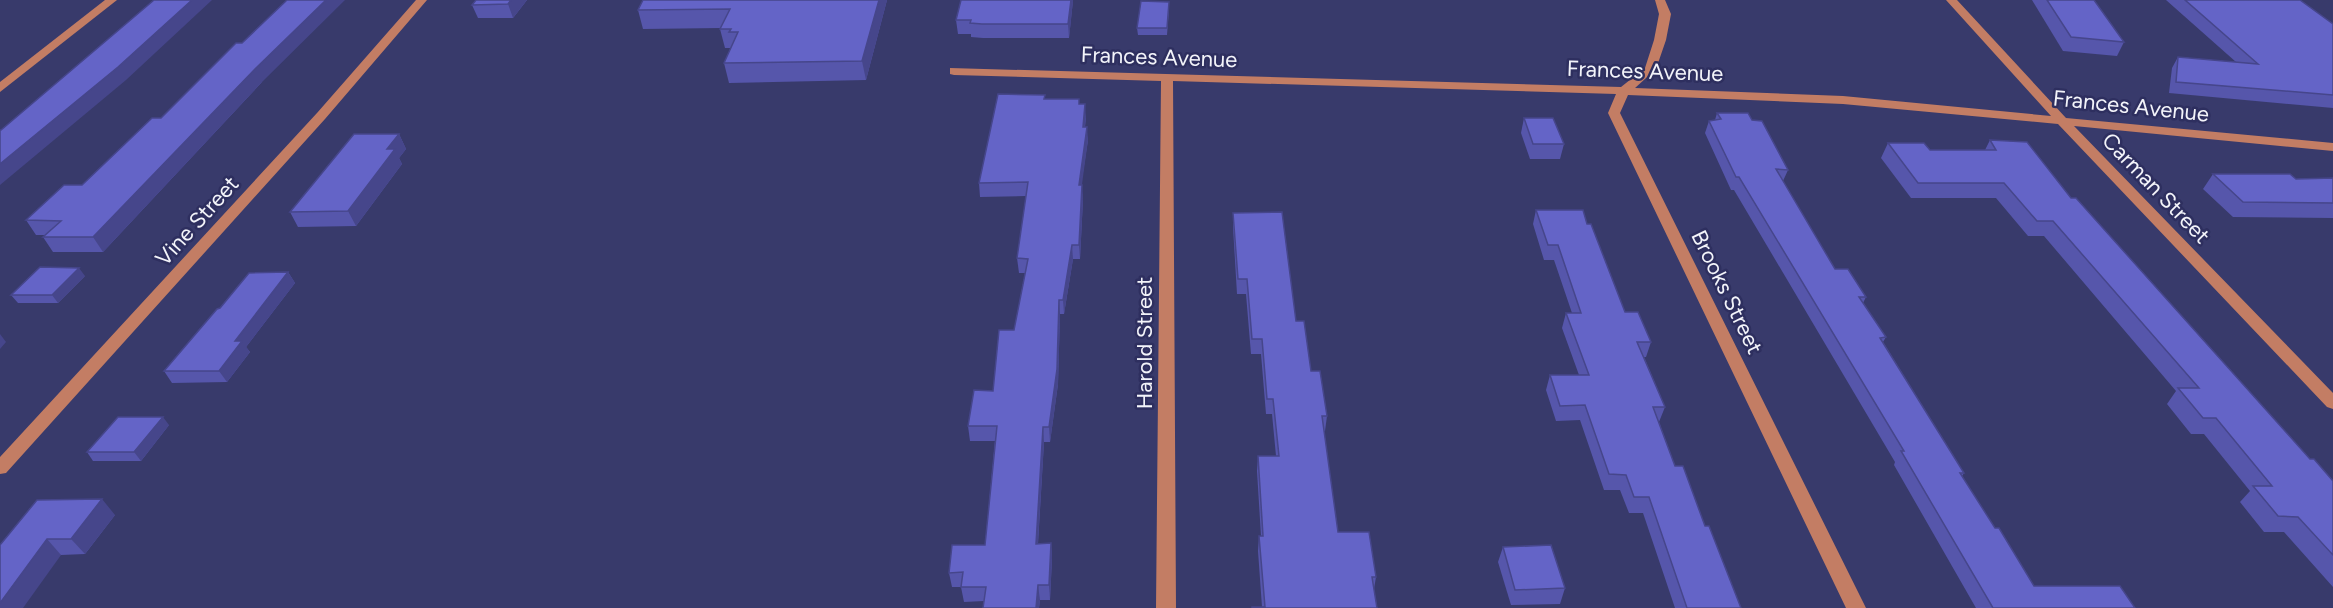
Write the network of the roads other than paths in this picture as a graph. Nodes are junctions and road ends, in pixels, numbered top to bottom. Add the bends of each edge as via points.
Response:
1 (112, 0) edge
2 (422, 0) edge
3 (1660, 0) edge
4 (1951, 0) edge
5 (954, 71) dead end
6 (1167, 79) junction
7 (0, 88) edge
8 (1624, 91) junction
9 (2061, 120) junction
10 (2333, 147) edge
11 (2333, 403) edge
12 (0, 468) edge
13 (1166, 608) edge
14 (1856, 608) edge

1 - 7 street
2 - 12 street, Vine Street
3 - 8 street via 1665,14 1650,69
4 - 9 street, Carman Street
5 - 6 street, Frances Avenue
6 - 8 street, Frances Avenue
6 - 13 street, Harold Street
8 - 9 street, Frances Avenue via 1843,100
8 - 14 street, Brooks Street via 1614,113
9 - 10 street, Frances Avenue
9 - 11 street, Carman Street

